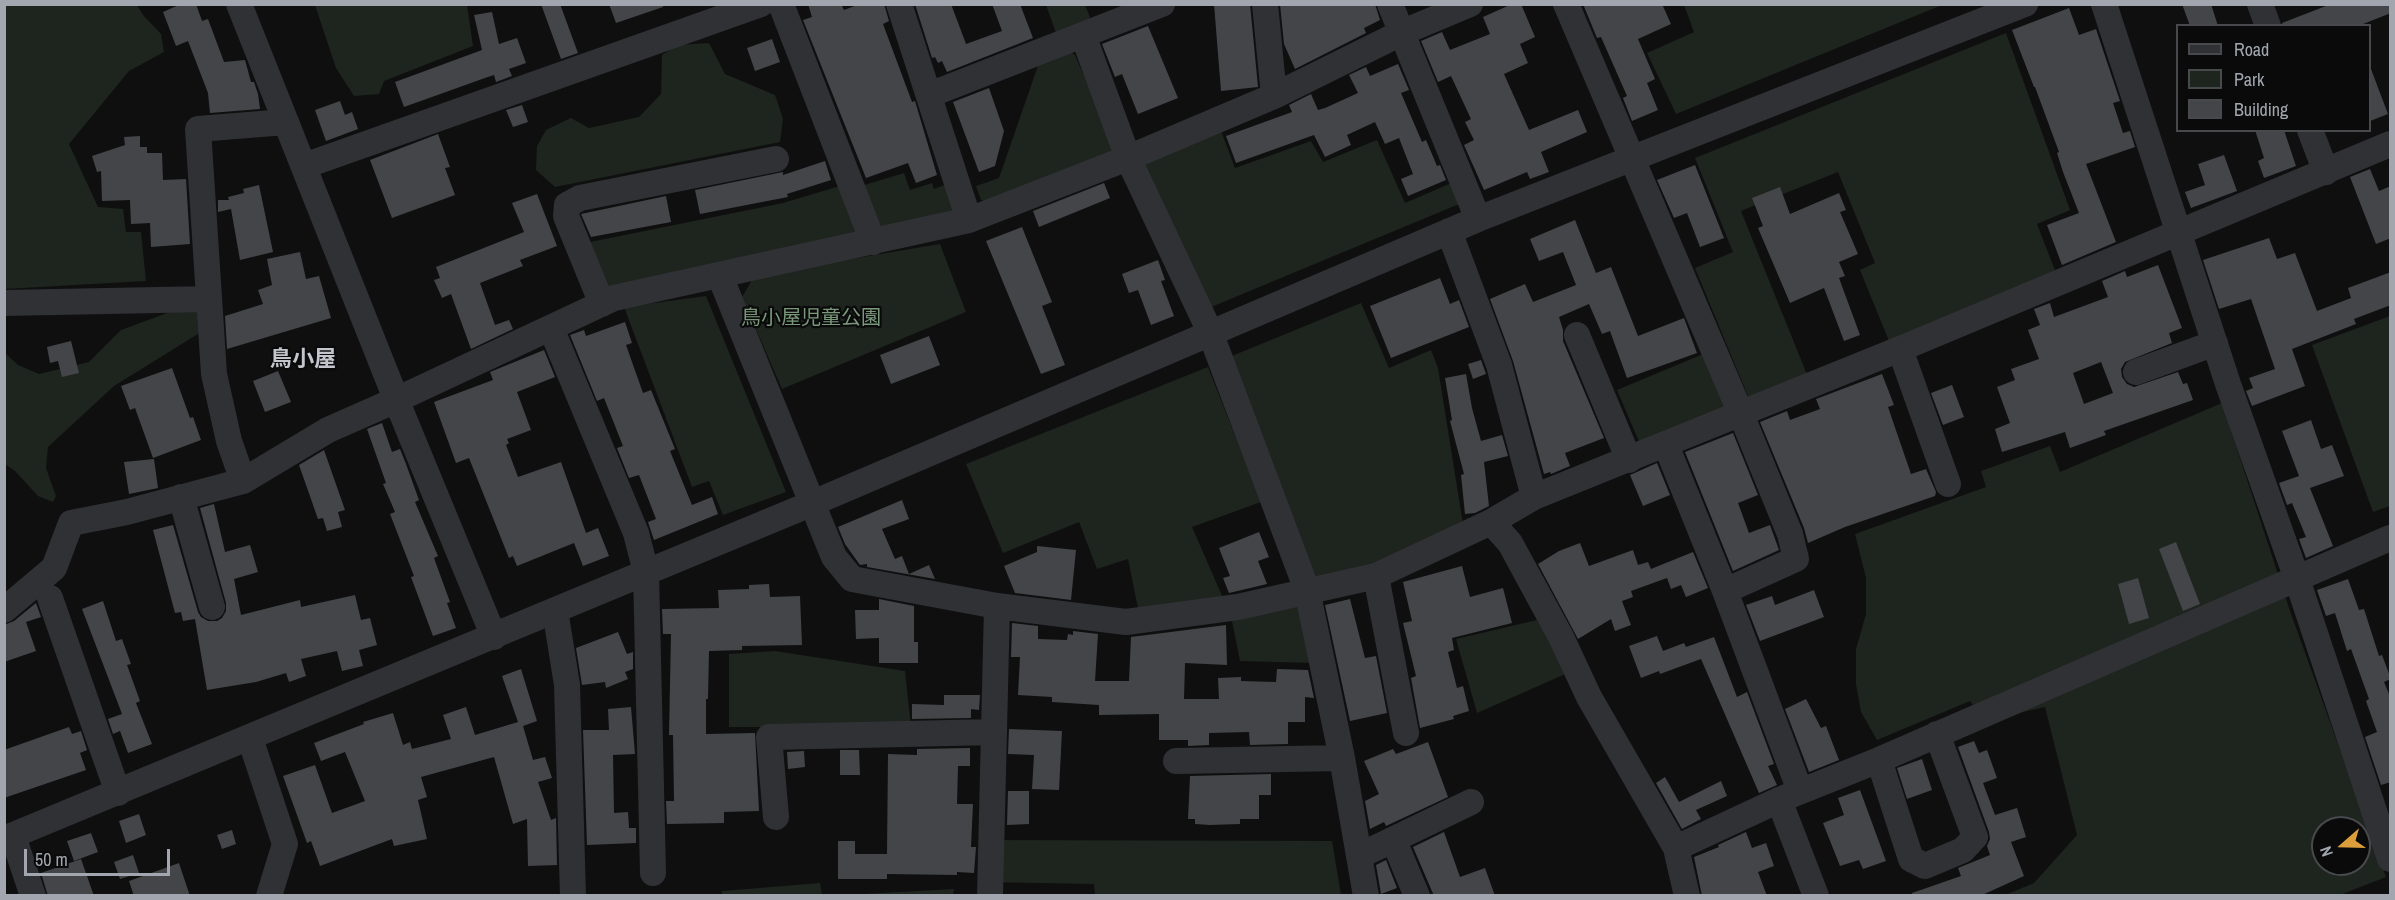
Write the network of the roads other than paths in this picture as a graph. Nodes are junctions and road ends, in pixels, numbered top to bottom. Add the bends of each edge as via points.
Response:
1 (239, 4) edge
2 (761, 4) edge
3 (781, 4) edge
4 (899, 4) edge
5 (1162, 4) edge
6 (1265, 4) edge
7 (1390, 4) edge
8 (1470, 4) edge
9 (1566, 4) edge
10 (2025, 4) edge
11 (2104, 4) edge
12 (2260, 4) edge
13 (2267, 24) edge
14 (1401, 33) junction
15 (1083, 35) junction
16 (929, 95) junction
17 (1274, 96) junction
18 (286, 122) junction
19 (2311, 132) edge
20 (2391, 144) edge
21 (1128, 158) junction
22 (1632, 158) junction
23 (776, 159) dead end
24 (304, 166) junction
25 (2326, 172) junction
26 (1478, 219) junction
27 (969, 220) junction
28 (1449, 231) junction
29 (2179, 233) junction
30 (873, 242) junction
31 (720, 276) junction
32 (209, 298) junction
33 (4, 303) edge
34 (602, 304) junction
35 (551, 328) junction
36 (1210, 332) junction
37 (1577, 335) dead end
38 (2215, 343) junction
39 (1900, 349) junction
40 (2136, 372) dead end
41 (396, 400) junction
42 (1741, 414) junction
43 (1666, 445) junction
44 (1629, 460) junction
45 (243, 481) junction
46 (1948, 484) dead end
47 (181, 497) junction
48 (1534, 497) junction
49 (813, 503) junction
50 (1491, 522) junction
51 (2391, 538) edge
52 (646, 572) junction
53 (1376, 576) junction
54 (2297, 579) junction
55 (1307, 591) junction
56 (1725, 591) junction
57 (50, 598) dead end
58 (997, 606) junction
59 (212, 607) dead end
60 (4, 610) edge
61 (555, 610) junction
62 (494, 637) junction
63 (994, 732) junction
64 (1406, 733) dead end
65 (1937, 734) junction
66 (250, 738) junction
67 (1342, 758) junction
68 (1879, 760) junction
69 (1176, 761) dead end
70 (118, 792) junction
71 (1790, 796) junction
72 (1471, 802) dead end
73 (776, 817) dead end
74 (9, 838) edge
75 (1394, 841) junction
76 (1676, 848) junction
77 (1359, 856) junction
78 (2391, 860) edge
79 (653, 873) dead end
80 (33, 896) edge
81 (269, 896) edge
82 (573, 896) edge
83 (990, 896) edge
84 (1366, 896) edge
85 (1417, 896) edge
86 (1687, 896) edge
87 (1815, 896) edge

1 - 18 street
2 - 24 street
3 - 30 street
4 - 16 street
5 - 15 street
6 - 17 street
7 - 14 street
8 - 14 street
9 - 22 street
10 - 22 street
11 - 29 street
12 - 13 street
14 - 17 street
14 - 26 street
15 - 16 street
15 - 21 street
16 - 27 street
17 - 21 street
18 - 24 street
18 - 32 street via 198,129
19 - 25 street
20 - 25 street
21 - 27 street
21 - 36 street
22 - 26 street
22 - 42 street
23 - 34 street via 580,198 567,205 566,216
24 - 41 street
25 - 29 street
26 - 28 street
27 - 30 street
28 - 36 street
28 - 48 street via 1499,365
29 - 38 street
29 - 39 street
30 - 31 street
31 - 34 street via 614,298
31 - 49 street
32 - 33 street
32 - 45 street via 214,374 229,441
34 - 35 street
35 - 41 street
35 - 52 street via 636,533
36 - 49 street
36 - 55 street
37 - 44 street
38 - 40 street
38 - 54 street
39 - 42 street
39 - 46 street
41 - 45 street via 328,429
41 - 62 street
42 - 43 street
42 - 56 street via 1797,559
43 - 44 street
43 - 56 street
44 - 48 street
45 - 47 street
47 - 59 street
47 - 60 street via 71,523 54,568
48 - 50 street
49 - 52 street
49 - 58 street via 834,557 852,579
50 - 53 street
50 - 76 street via 1510,543 1589,697
51 - 54 street
52 - 61 street
52 - 79 street
53 - 55 street
53 - 64 street
54 - 65 street
54 - 78 street
55 - 58 street via 1238,607 1126,622
55 - 67 street
56 - 71 street
57 - 70 street
58 - 63 street
61 - 62 street
61 - 82 street via 567,685
62 - 66 street
63 - 73 street via 769,737
63 - 83 street
65 - 68 street
65 - 68 street via 1975,837 1963,850 1925,866 1911,859
66 - 70 street
66 - 81 street via 285,844
67 - 69 street
67 - 77 street
68 - 71 street
70 - 74 street
71 - 76 street
71 - 87 street
72 - 75 street
74 - 80 street
75 - 77 street
75 - 85 street
76 - 86 street
77 - 84 street

